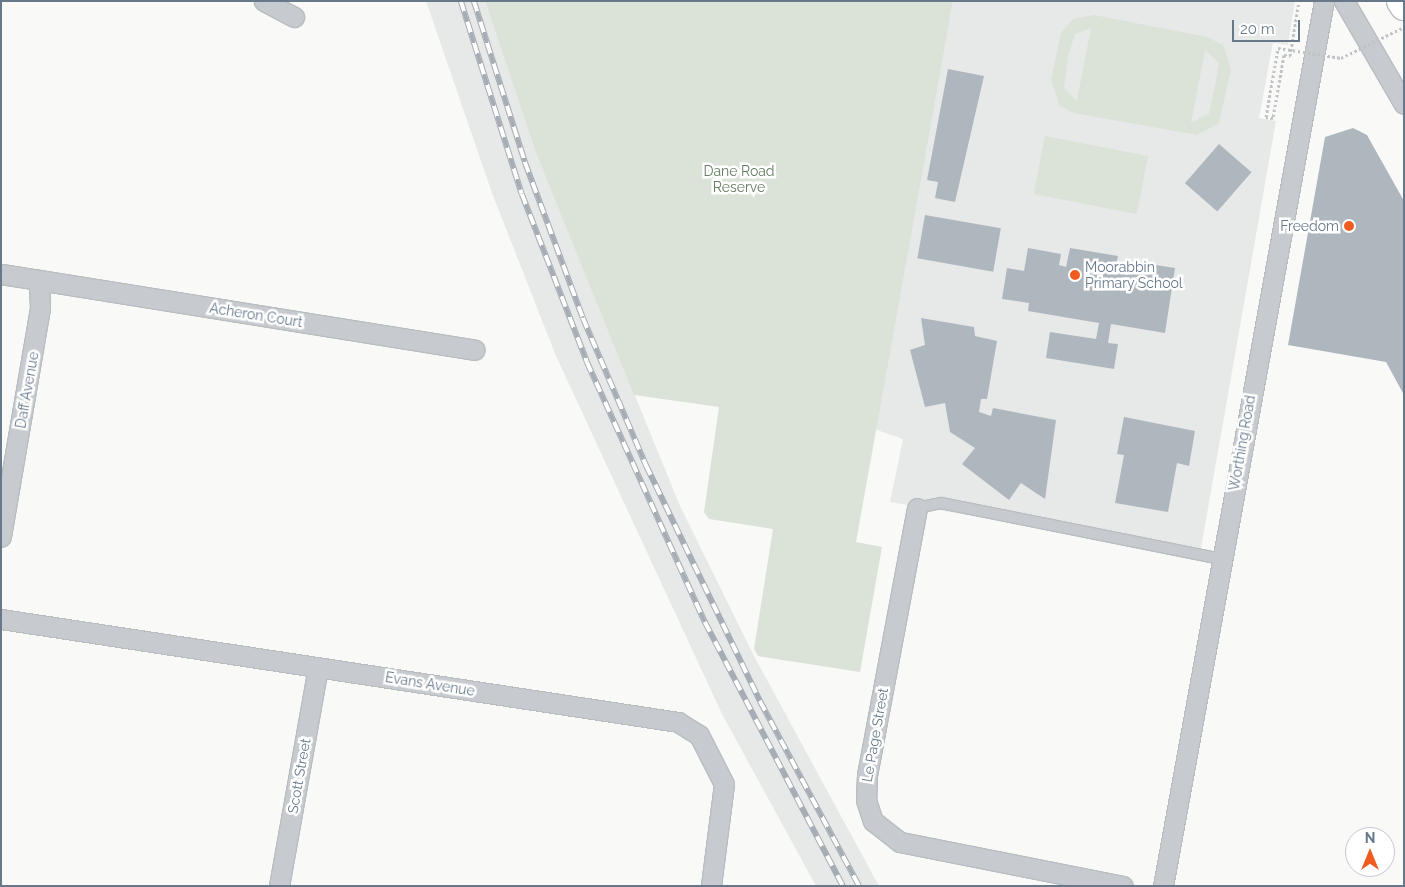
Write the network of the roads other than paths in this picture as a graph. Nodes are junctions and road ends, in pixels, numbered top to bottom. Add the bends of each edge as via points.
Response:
1 (264, 1) edge
2 (1324, 1) edge
3 (1344, 1) edge
4 (1401, 1) edge
5 (1404, 6) edge
6 (294, 17) dead end
7 (1404, 104) edge
8 (1, 274) edge
9 (38, 280) junction
10 (474, 350) dead end
11 (8, 454) edge
12 (917, 508) joint
13 (1, 537) edge
14 (1222, 559) junction
15 (1, 619) edge
16 (318, 667) junction
17 (279, 886) edge
18 (711, 886) edge
19 (1123, 886) edge
20 (1163, 886) edge

1 - 6 street
2 - 14 street, Worthing Road
3 - 7 street
4 - 5 highway
8 - 9 street
9 - 10 street, Acheron Court
9 - 11 street, Daff Avenue via 39,324
11 - 13 street, Daff Avenue
12 - 14 lane via 941,503
12 - 19 street, Le Page Street via 867,775 866,800 872,821 900,842
14 - 20 street, Worthing Road
15 - 16 street, Evans Avenue
16 - 17 street, Scott Street
16 - 18 street, Evans Avenue via 666,719 689,727 709,750 724,784

